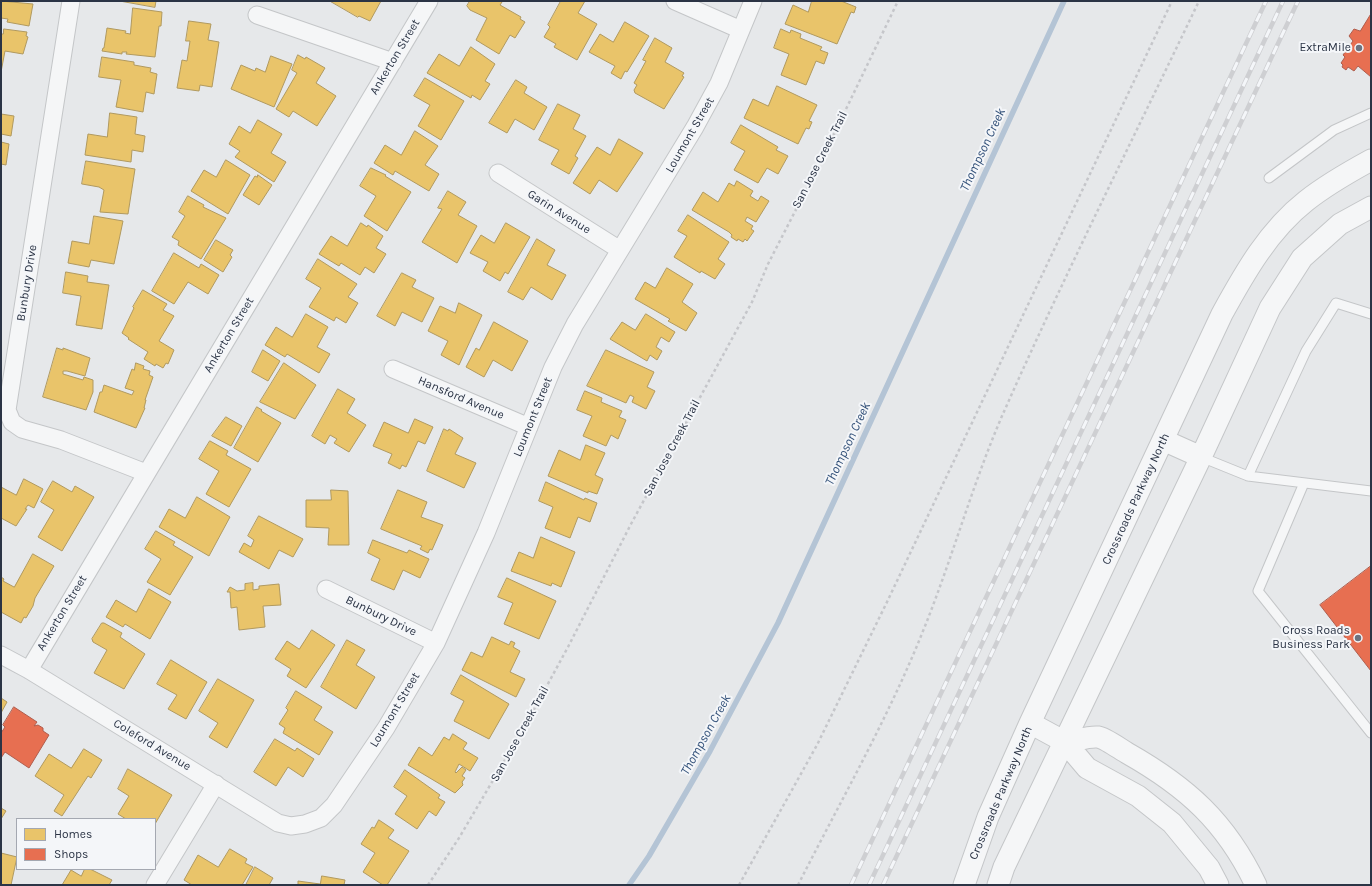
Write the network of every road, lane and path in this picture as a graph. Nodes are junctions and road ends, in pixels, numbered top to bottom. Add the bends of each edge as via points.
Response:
1 (71, 1) edge
2 (429, 1) edge
3 (675, 1) edge
4 (753, 1) edge
5 (898, 1) edge
6 (1172, 1) edge
7 (1199, 1) edge
8 (257, 15) dead end
9 (741, 30) junction
10 (393, 62) junction
11 (1371, 113) edge
12 (1371, 160) edge
13 (498, 173) dead end
14 (1269, 178) dead end
15 (1371, 207) edge
16 (620, 250) junction
17 (1371, 314) edge
18 (393, 369) dead end
19 (529, 427) junction
20 (1163, 440) junction
21 (1201, 457) junction
22 (146, 473) junction
23 (1248, 476) junction
24 (1304, 483) junction
25 (1371, 491) edge
26 (326, 589) dead end
27 (436, 643) junction
28 (1, 655) edge
29 (29, 670) junction
30 (1030, 723) junction
31 (1371, 733) edge
32 (1065, 742) junction
33 (216, 784) junction
34 (306, 824) joint
35 (154, 885) edge
36 (428, 885) edge
37 (739, 885) edge
38 (798, 885) edge
39 (964, 885) edge
40 (998, 885) edge
41 (1218, 885) edge
42 (1256, 885) edge

1 - 22 street, Bunbury Drive via 7,410 12,422 22,429 61,440
2 - 10 street, Ankerton Street
3 - 9 street
4 - 9 street, Loumont Street
5 - 36 path, San Jose Creek Trail via 774,252 752,302 638,510 525,726
6 - 37 path via 821,738
7 - 38 path via 1114,173 1001,418 910,663
8 - 10 street
9 - 16 street, Loumont Street via 719,83 695,127
10 - 22 street, Ankerton Street
11 - 14 lane via 1334,130
12 - 20 street, Crossroads Parkway North via 1343,175 1305,201 1273,234 1248,266 1222,314
13 - 16 street, Garin Avenue
15 - 21 street via 1340,224 1302,258 1270,308
16 - 19 street, Loumont Street via 575,324
17 - 23 lane via 1336,303 1306,351
18 - 19 street, Hansford Avenue
19 - 27 street, Loumont Street via 486,534
20 - 21 street
20 - 30 street, Crossroads Parkway North
21 - 23 lane
21 - 32 street
22 - 29 street, Ankerton Street
23 - 24 lane
24 - 25 lane
24 - 31 lane via 1258,591
26 - 27 street, Bunbury Drive
27 - 34 street, Loumont Street via 386,728 334,805 321,818
28 - 29 street, Coleford Avenue
29 - 33 street, Coleford Avenue
30 - 32 street
30 - 39 street, Crossroads Parkway North via 988,817
32 - 40 street via 1004,867
32 - 41 street via 1087,768 1138,796 1172,823 1209,868
32 - 42 street via 1098,737 1139,760 1196,800 1217,821 1240,852
33 - 34 street, Coleford Avenue via 278,823 291,826
33 - 35 street

